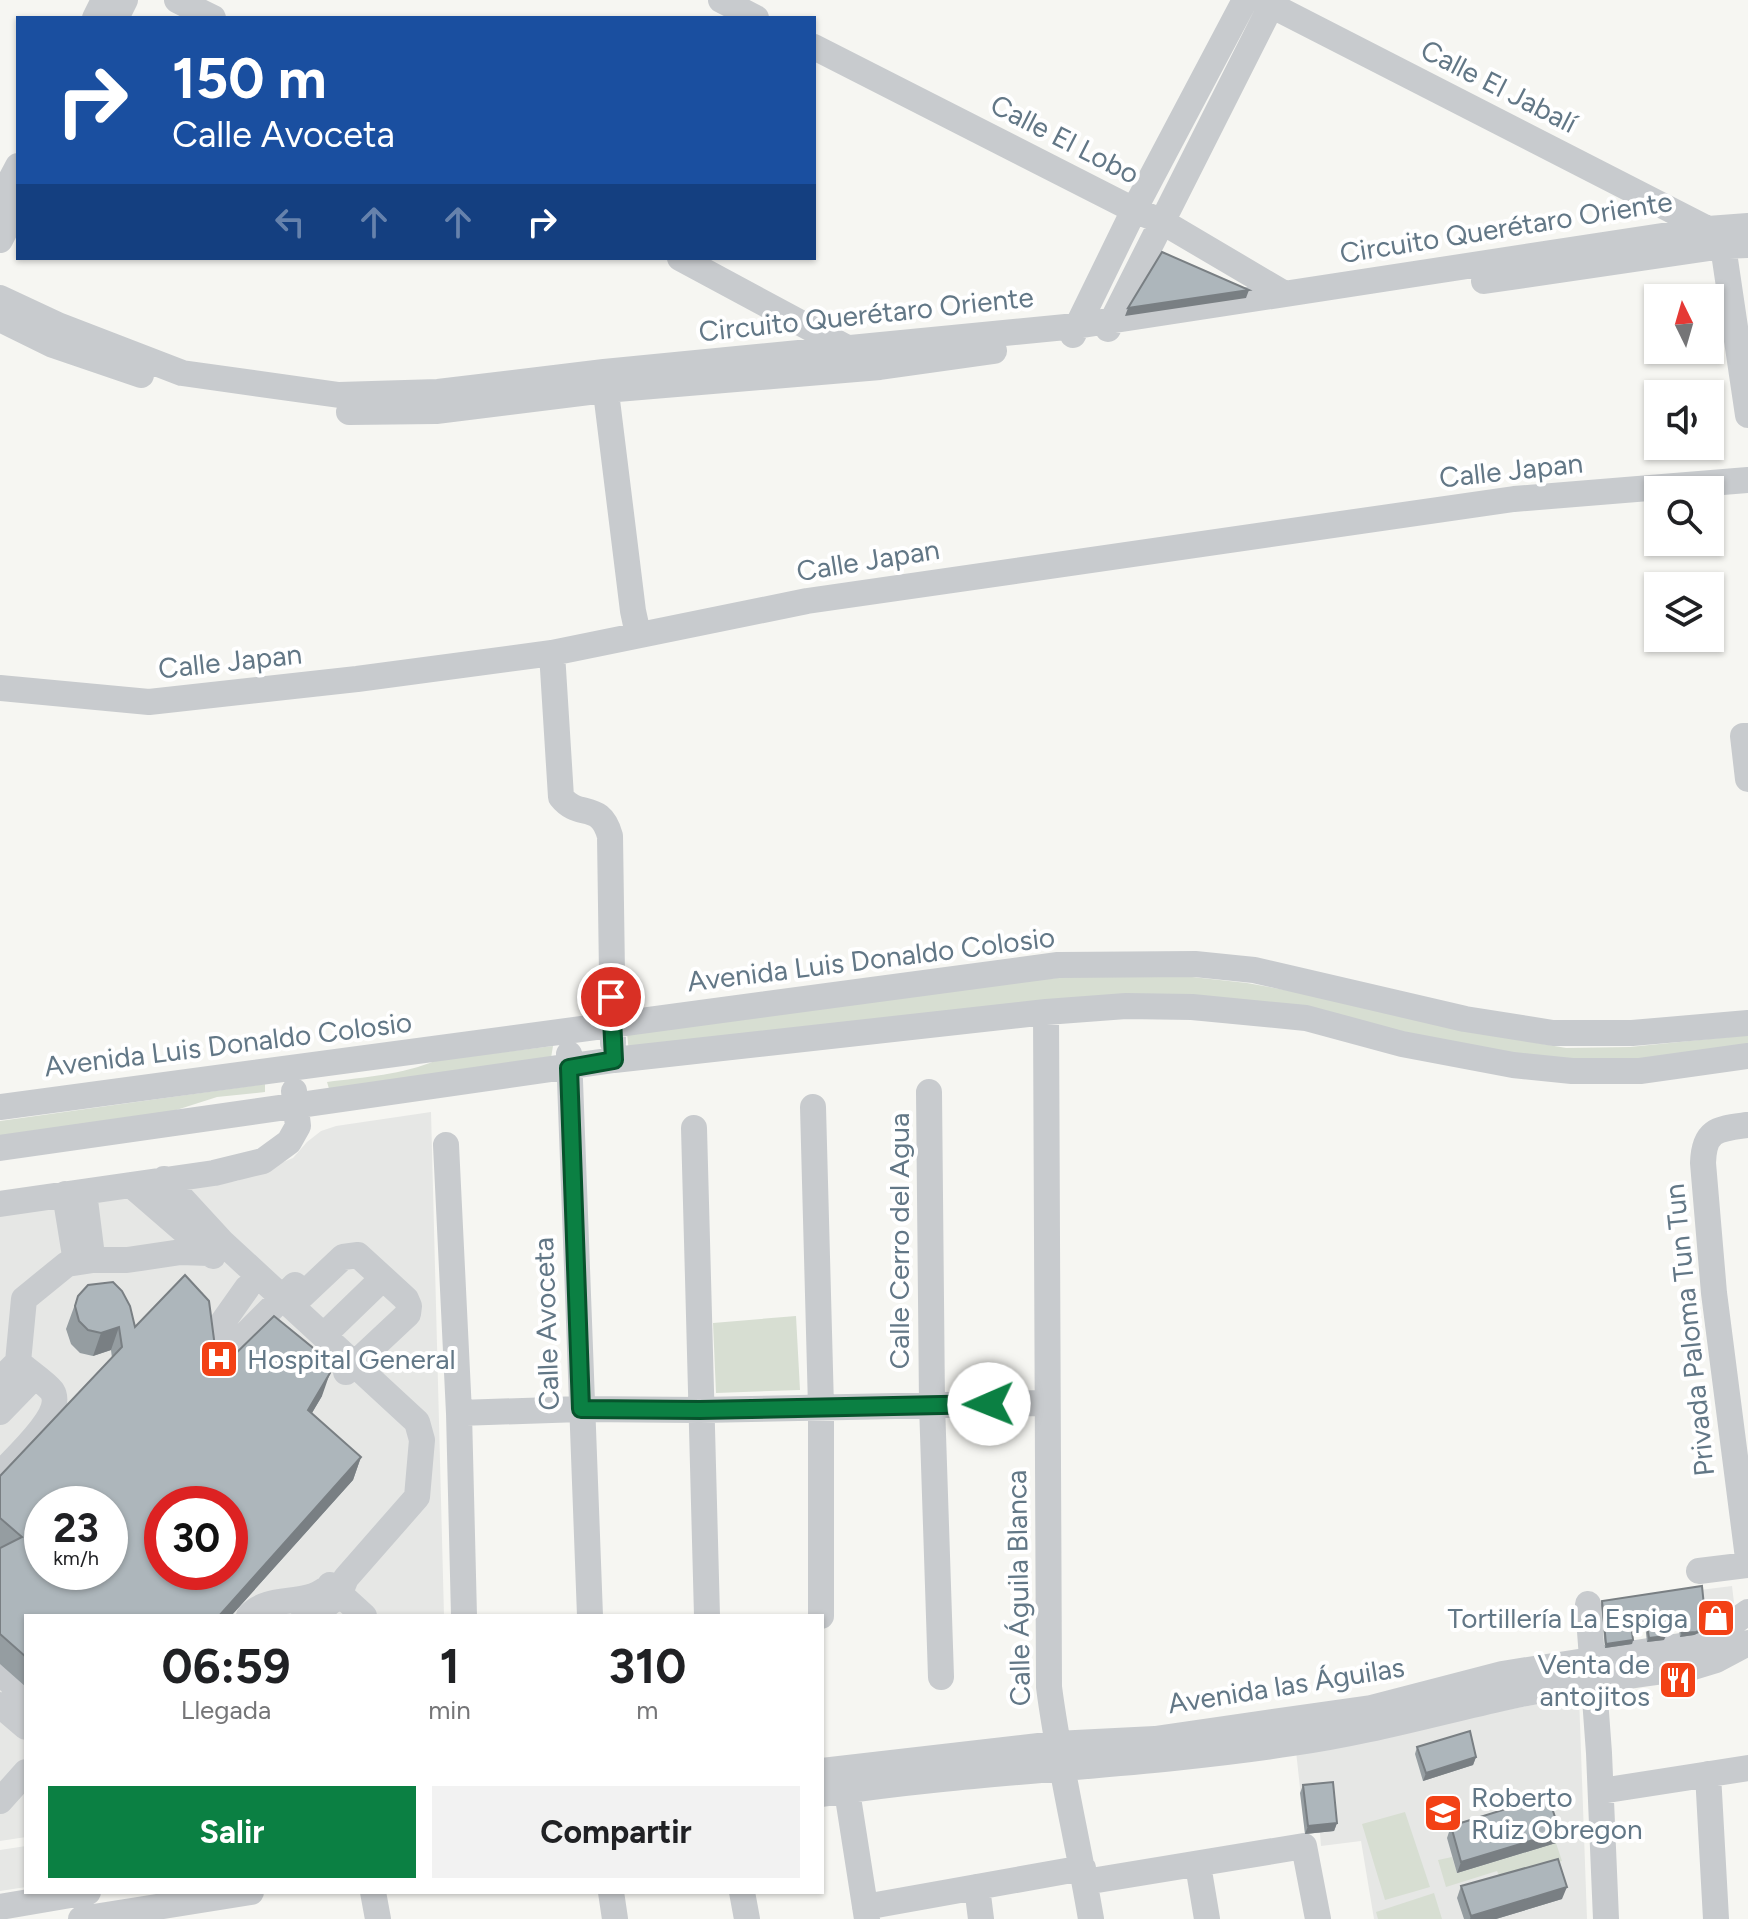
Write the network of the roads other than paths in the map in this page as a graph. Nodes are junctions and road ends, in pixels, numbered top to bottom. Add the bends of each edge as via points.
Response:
1 (177, 0) edge
2 (721, 0) edge
3 (1245, 0) edge
4 (1268, 2) edge
5 (209, 16) edge
6 (752, 16) edge
7 (816, 48) edge
8 (16, 170) edge
9 (0, 200) edge
10 (16, 209) edge
11 (1134, 210) junction
12 (1161, 221) junction
13 (1748, 226) edge
14 (0, 240) edge
15 (1726, 240) edge
16 (684, 260) edge
17 (1283, 293) junction
18 (0, 298) edge
19 (0, 319) edge
20 (1108, 328) junction
21 (1074, 333) junction
22 (74, 342) junction
23 (849, 349) junction
24 (880, 367) junction
25 (605, 393) junction
26 (1748, 415) edge
27 (1748, 480) edge
28 (635, 623) junction
29 (552, 653) junction
30 (0, 688) edge
31 (1746, 736) edge
32 (1748, 779) edge
33 (1046, 1012) junction
34 (1748, 1023) edge
35 (612, 1025) junction
36 (569, 1030) junction
37 (1748, 1056) edge
38 (614, 1060) junction
39 (569, 1068) junction
40 (292, 1070) junction
41 (929, 1092) dead end
42 (295, 1106) junction
43 (0, 1107) edge
44 (813, 1107) dead end
45 (1747, 1125) edge
46 (694, 1128) dead end
47 (446, 1145) dead end
48 (0, 1148) edge
49 (164, 1179) junction
50 (131, 1185) junction
51 (75, 1193) junction
52 (0, 1204) edge
53 (339, 1240) dead end
54 (209, 1253) junction
55 (85, 1261) junction
56 (383, 1278) junction
57 (247, 1288) junction
58 (282, 1303) junction
59 (324, 1335) junction
60 (350, 1368) junction
61 (17, 1373) edge
62 (1046, 1403) junction
63 (932, 1404) junction
64 (821, 1407) junction
65 (581, 1409) junction
66 (700, 1410) junction
67 (0, 1412) edge
68 (459, 1413) junction
69 (0, 1474) edge
70 (1748, 1558) edge
71 (1748, 1565) edge
72 (1699, 1571) dead end
73 (339, 1585) junction
74 (1588, 1604) dead end
75 (1748, 1612) edge
76 (251, 1614) edge
77 (310, 1614) edge
78 (362, 1614) edge
79 (464, 1614) edge
80 (590, 1614) edge
81 (707, 1614) edge
82 (821, 1614) edge
83 (1748, 1643) edge
84 (1593, 1670) junction
85 (0, 1672) edge
86 (941, 1677) dead end
87 (24, 1695) edge
88 (0, 1705) edge
89 (24, 1725) edge
90 (1059, 1756) junction
91 (1748, 1768) edge
92 (24, 1774) edge
93 (1708, 1774) junction
94 (833, 1781) edge
95 (1601, 1791) junction
96 (0, 1801) edge
97 (1198, 1865) junction
98 (1084, 1875) junction
99 (977, 1887) junction
100 (79, 1894) edge
101 (238, 1894) edge
102 (373, 1894) edge
103 (611, 1894) edge
104 (742, 1894) edge
105 (8, 1910) edge
106 (866, 1913) edge
107 (81, 1919) edge
108 (378, 1919) edge
109 (615, 1919) edge
110 (747, 1919) edge
111 (981, 1919) edge
112 (1091, 1919) edge
113 (1207, 1919) edge
114 (1318, 1919) edge
115 (1606, 1919) edge
116 (1716, 1919) edge

1 - 5 street
2 - 6 street
3 - 11 street
4 - 12 street
4 - 15 street, Calle El Jabalí
7 - 11 street, Calle El Lobo
8 - 9 street
10 - 14 street
11 - 12 street, Calle El Lobo
11 - 21 street
12 - 17 street, Calle El Lobo
12 - 20 street
13 - 15 street, Circuito Querétaro Oriente
15 - 17 street, Circuito Querétaro Oriente
15 - 20 street, Circuito Querétaro Oriente
15 - 26 street
16 - 23 street
17 - 20 street, Circuito Querétaro Oriente
18 - 22 street, Circuito Querétaro Oriente
19 - 22 street, Circuito Querétaro Oriente
20 - 21 street, Circuito Querétaro Oriente
21 - 23 street, Circuito Querétaro Oriente
21 - 24 street, Circuito Querétaro Oriente
22 - 25 street, Circuito Querétaro Oriente via 175,387 338,404 436,411
23 - 24 street
23 - 25 street, Circuito Querétaro Oriente
24 - 25 street, Circuito Querétaro Oriente
25 - 28 street
27 - 28 street, Calle Japan via 1514,499
28 - 29 street, Calle Japan
29 - 30 street, Calle Japan via 149,702
29 - 35 street via 561,797 569,807 599,814 610,836
31 - 32 street
33 - 37 street via 1126,1006 1273,1013 1402,1044 1572,1071 1640,1071
33 - 38 street
33 - 62 street, Calle Águila Blanca
34 - 35 street, Avenida Luis Donaldo Colosio via 1632,1033 1553,1033 1465,1019 1254,970 1195,964 1058,965
35 - 36 street, Avenida Luis Donaldo Colosio
35 - 38 street
36 - 39 street, Calle Avoceta
36 - 40 street, Avenida Luis Donaldo Colosio
38 - 39 street
39 - 42 street
39 - 65 street, Calle Avoceta
40 - 42 street
40 - 43 street, Avenida Luis Donaldo Colosio
41 - 63 street, Calle Cerro del Agua
42 - 48 street
42 - 49 street via 298,1126 289,1142 263,1161
44 - 64 street
45 - 70 street, Privada Paloma Tun Tun via 1709,1136 1703,1163
46 - 66 street
47 - 68 street
49 - 50 street
49 - 58 street
50 - 51 street
50 - 54 street
51 - 52 street
51 - 55 street
53 - 58 street
54 - 55 street
54 - 57 street
55 - 61 street via 67,1264 24,1299
56 - 58 street via 350,1254
56 - 59 street
56 - 60 street via 406,1299 408,1314
57 - 58 street
57 - 58 street via 218,1329 223,1342 236,1344
58 - 59 street
58 - 60 street
59 - 60 street
60 - 73 street via 409,1434 422,1440 417,1497
61 - 67 street
61 - 69 street via 52,1391 55,1402 50,1418
62 - 63 street
62 - 90 street, Calle Águila Blanca via 1049,1687
63 - 64 street
63 - 86 street, Calle Cerro del Agua
64 - 66 street
64 - 82 street
65 - 66 street
65 - 68 street
65 - 80 street, Calle Avoceta
66 - 81 street
68 - 79 street
71 - 72 street
73 - 76 street via 316,1597 267,1604
73 - 77 street via 319,1611
73 - 78 street
74 - 84 street
75 - 84 street, Avenida las Águilas via 1693,1644
83 - 84 street, Avenida las Águilas via 1693,1667
84 - 90 street, Avenida las Águilas via 1509,1696 1371,1708
84 - 95 street
85 - 87 street
88 - 89 street
90 - 94 street, Avenida las Águilas
90 - 98 street, Calle Águila Blanca
91 - 93 street
92 - 96 street
93 - 95 street
93 - 116 street
94 - 106 street
95 - 115 street
97 - 98 street
97 - 113 street
97 - 114 street via 1304,1846
98 - 99 street
98 - 112 street, Calle Águila Blanca
99 - 106 street
99 - 111 street
100 - 105 street
101 - 107 street
102 - 108 street
103 - 109 street
104 - 110 street

